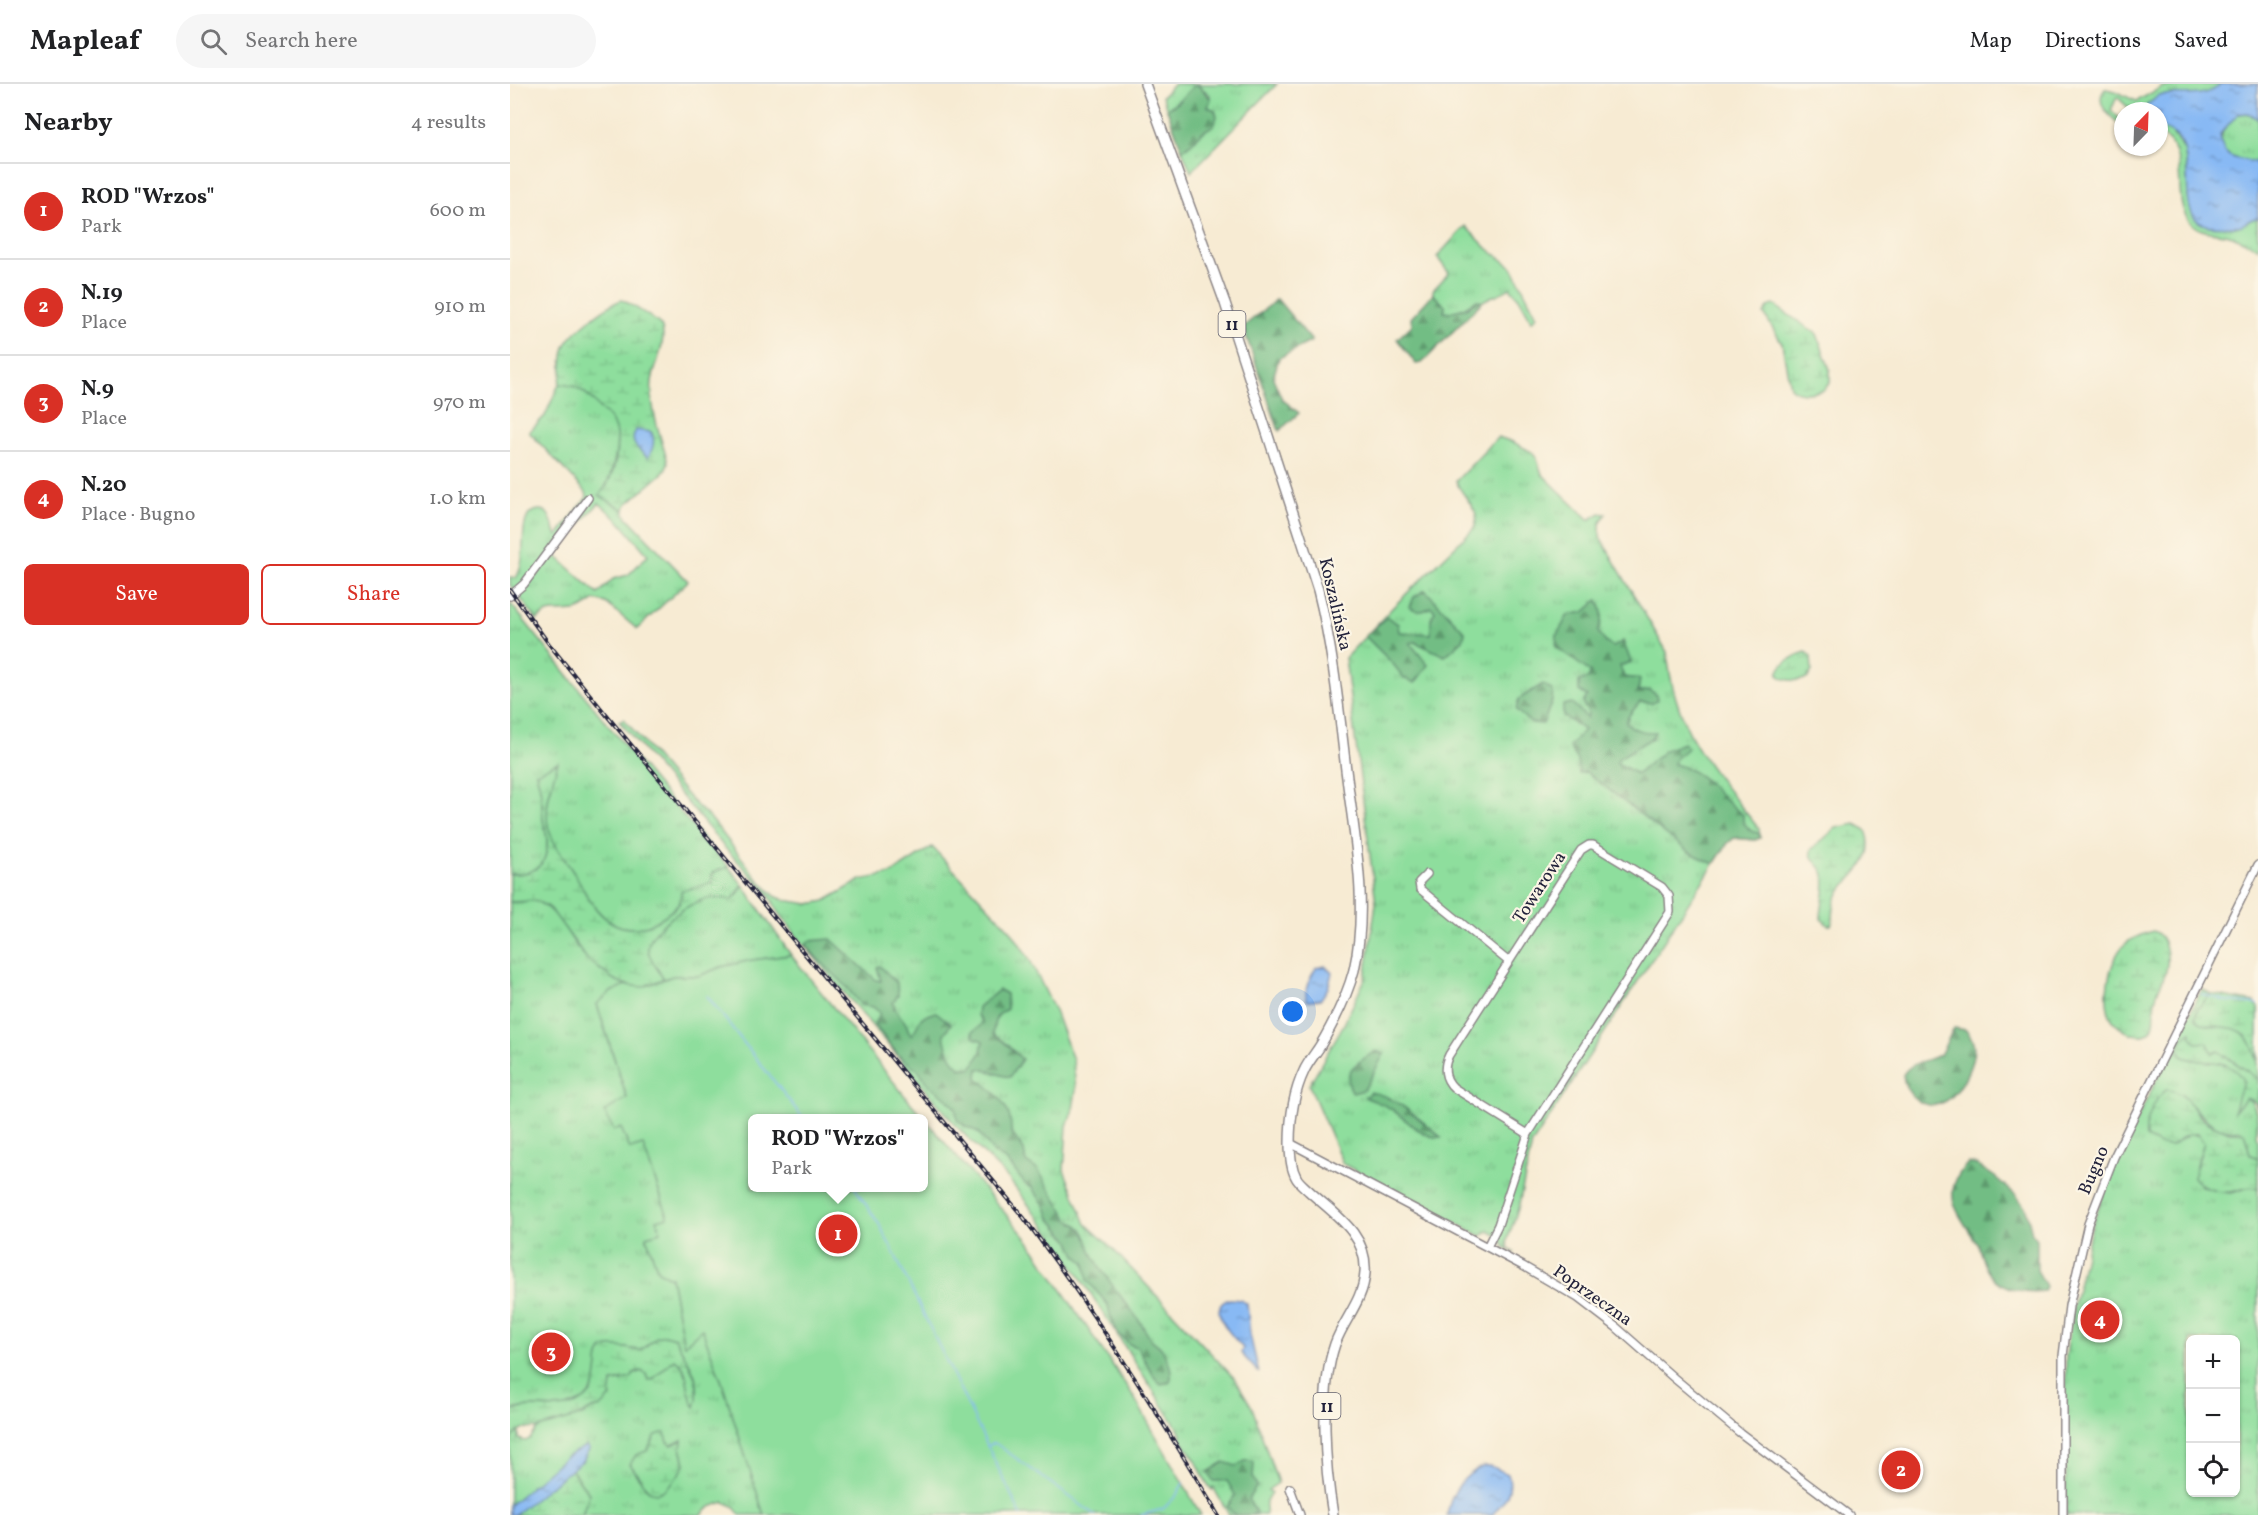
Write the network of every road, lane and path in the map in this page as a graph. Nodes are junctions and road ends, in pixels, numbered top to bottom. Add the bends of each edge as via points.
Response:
1 (1145, 84) edge
2 (588, 498) dead end
3 (510, 596) edge
4 (2258, 865) edge
5 (1427, 874) dead end
6 (1509, 962) junction
7 (1528, 1134) junction
8 (1290, 1143) junction
9 (1487, 1247) junction
10 (1290, 1488) dead end
11 (1300, 1515) edge
12 (1333, 1515) edge
13 (1849, 1515) edge
14 (2062, 1515) edge

1 - 8 highway, Koszalińska / 11 via 1225,303 1316,582 1334,670 1359,875 1359,936 1343,1002 1302,1076
2 - 3 street via 524,584
4 - 14 street, Bugno via 2114,1157 2088,1224 2062,1356
5 - 6 street via 1419,882 1420,889
6 - 7 street, Towarowa via 1449,1055 1445,1074 1454,1088
6 - 7 street, Towarowa via 1581,850 1589,845 1662,887 1670,901 1665,921
7 - 9 street
8 - 9 street, Poprzeczna
8 - 12 highway, 11 via 1296,1177 1351,1228 1364,1259 1358,1303 1335,1343 1327,1382 1326,1446
9 - 13 street, Poprzeczna via 1593,1309 1739,1432
10 - 11 street

